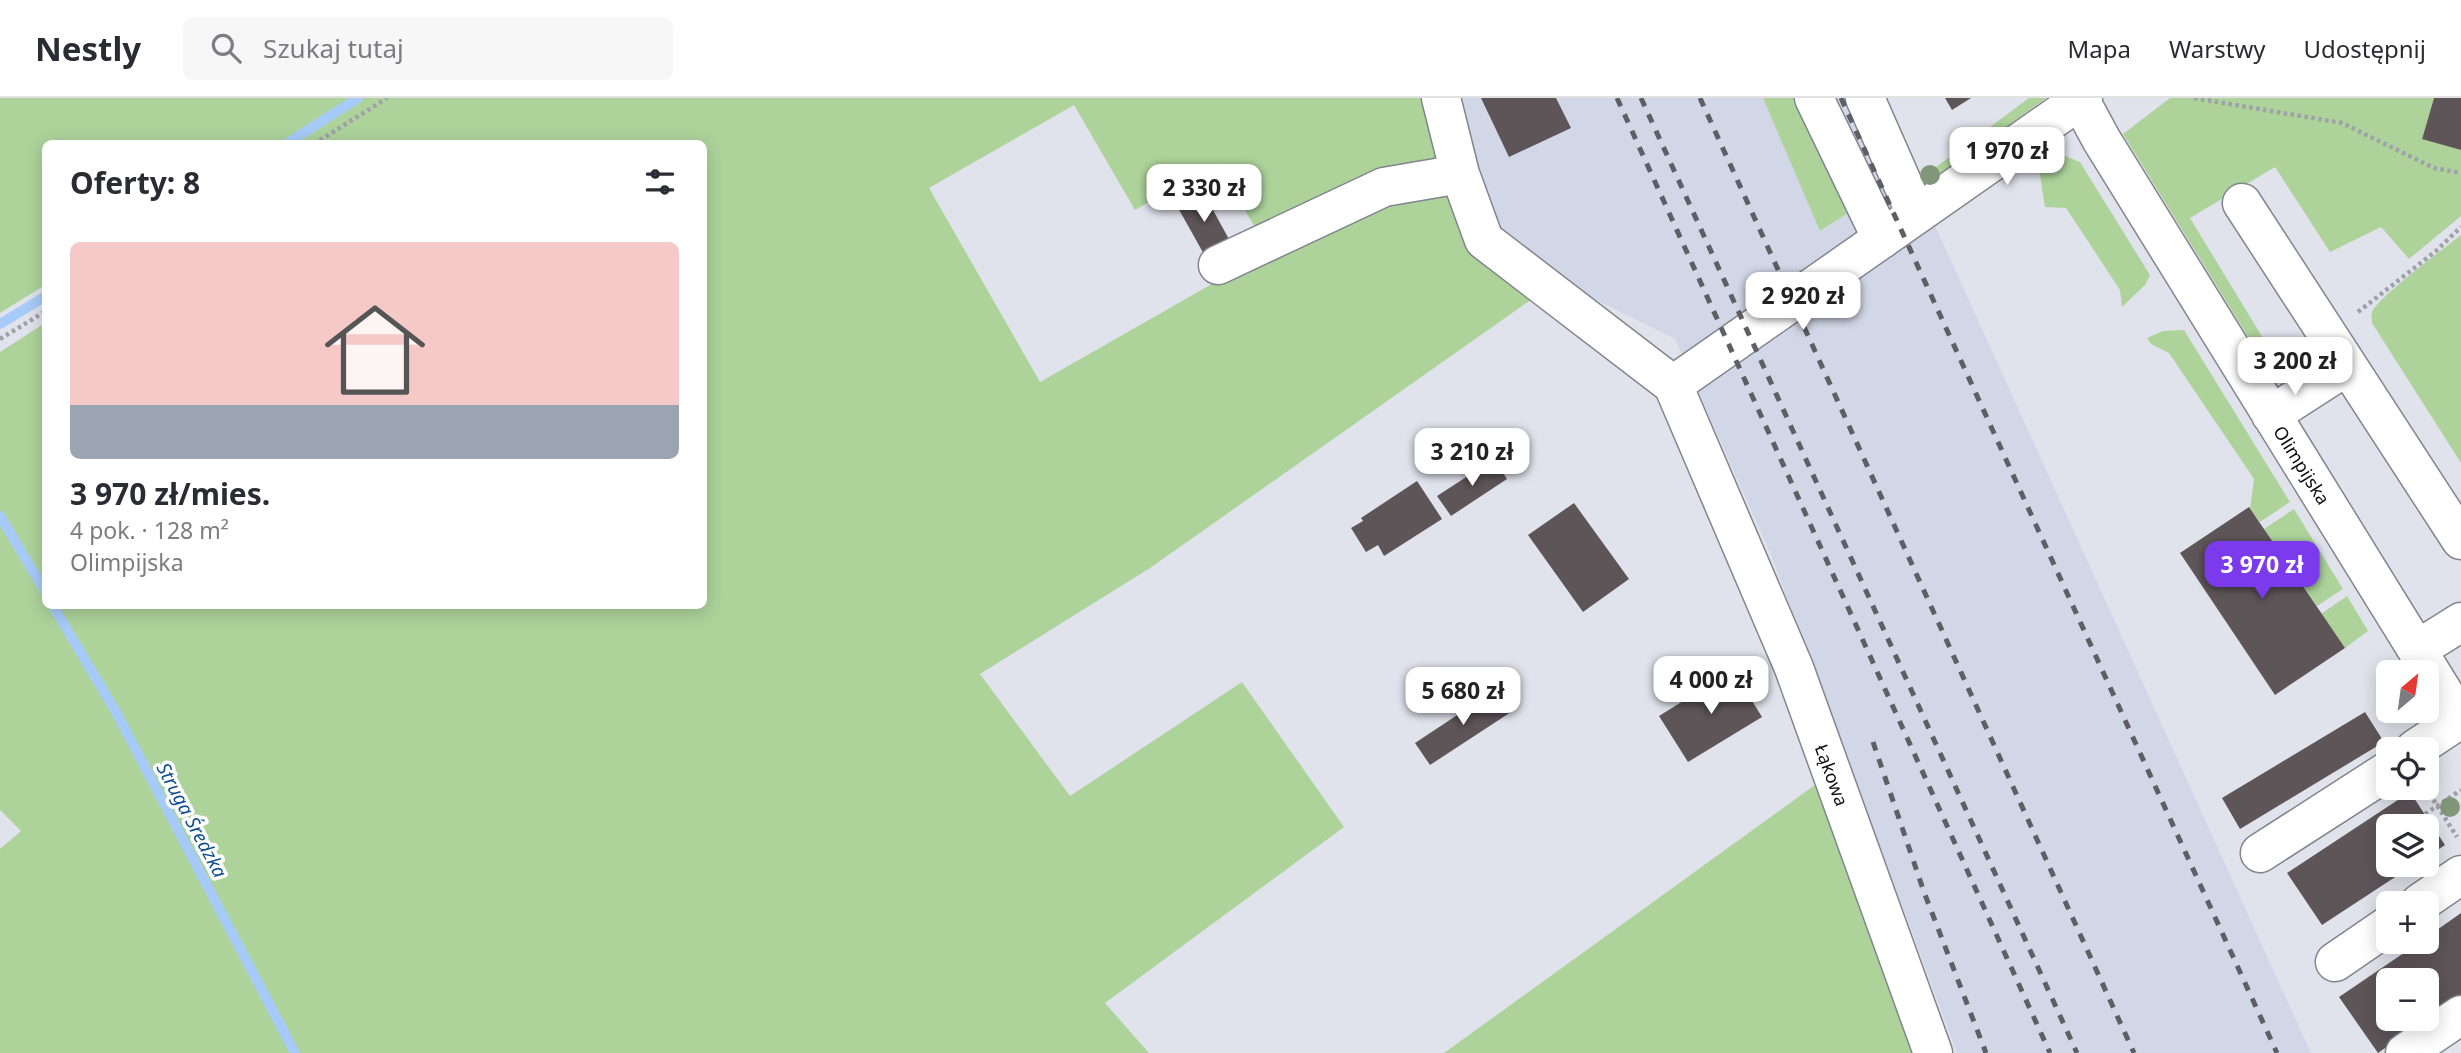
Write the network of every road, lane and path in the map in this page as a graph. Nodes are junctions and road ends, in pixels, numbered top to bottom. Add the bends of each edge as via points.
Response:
1 (387, 98) edge
2 (1441, 98) edge
3 (1814, 98) edge
4 (1866, 98) edge
5 (2194, 98) edge
6 (2082, 99) edge
7 (320, 140) edge
8 (2461, 173) edge
9 (1460, 174) junction
10 (2242, 203) dead end
11 (1916, 214) junction
12 (2461, 227) edge
13 (1882, 239) junction
14 (1218, 265) dead end
15 (42, 313) edge
16 (0, 339) edge
17 (2337, 351) junction
18 (1672, 385) junction
19 (2271, 415) junction
20 (2461, 540) edge
21 (2461, 622) edge
22 (2418, 649) junction
23 (2460, 720) edge
24 (2434, 737) edge
25 (2376, 778) edge
26 (2461, 790) edge
27 (2433, 800) edge
28 (2437, 806) junction
29 (2425, 814) dead end
30 (2461, 844) edge
31 (2260, 853) dead end
32 (2461, 875) edge
33 (2438, 891) edge
34 (2376, 934) edge
35 (2335, 962) dead end
36 (2461, 1015) edge
37 (1933, 1053) edge
38 (2405, 1053) edge

1 - 7 path
2 - 9 street
3 - 13 street
4 - 11 street
5 - 8 path via 2342,123 2434,168
6 - 11 street
6 - 19 street, Olimpijska via 2101,139
9 - 14 street via 1384,187
9 - 18 street via 1484,240
10 - 17 street
11 - 13 street
12 - 17 path
13 - 18 street
15 - 16 path
17 - 19 street
17 - 20 street
18 - 37 street, Łąkowa via 1794,668
19 - 22 street, Olimpijska
21 - 22 street
22 - 23 street, Olimpijska
23 - 24 street
25 - 31 street
26 - 28 path
27 - 28 path
28 - 29 path
28 - 30 path
32 - 33 street
34 - 35 street
36 - 38 street

